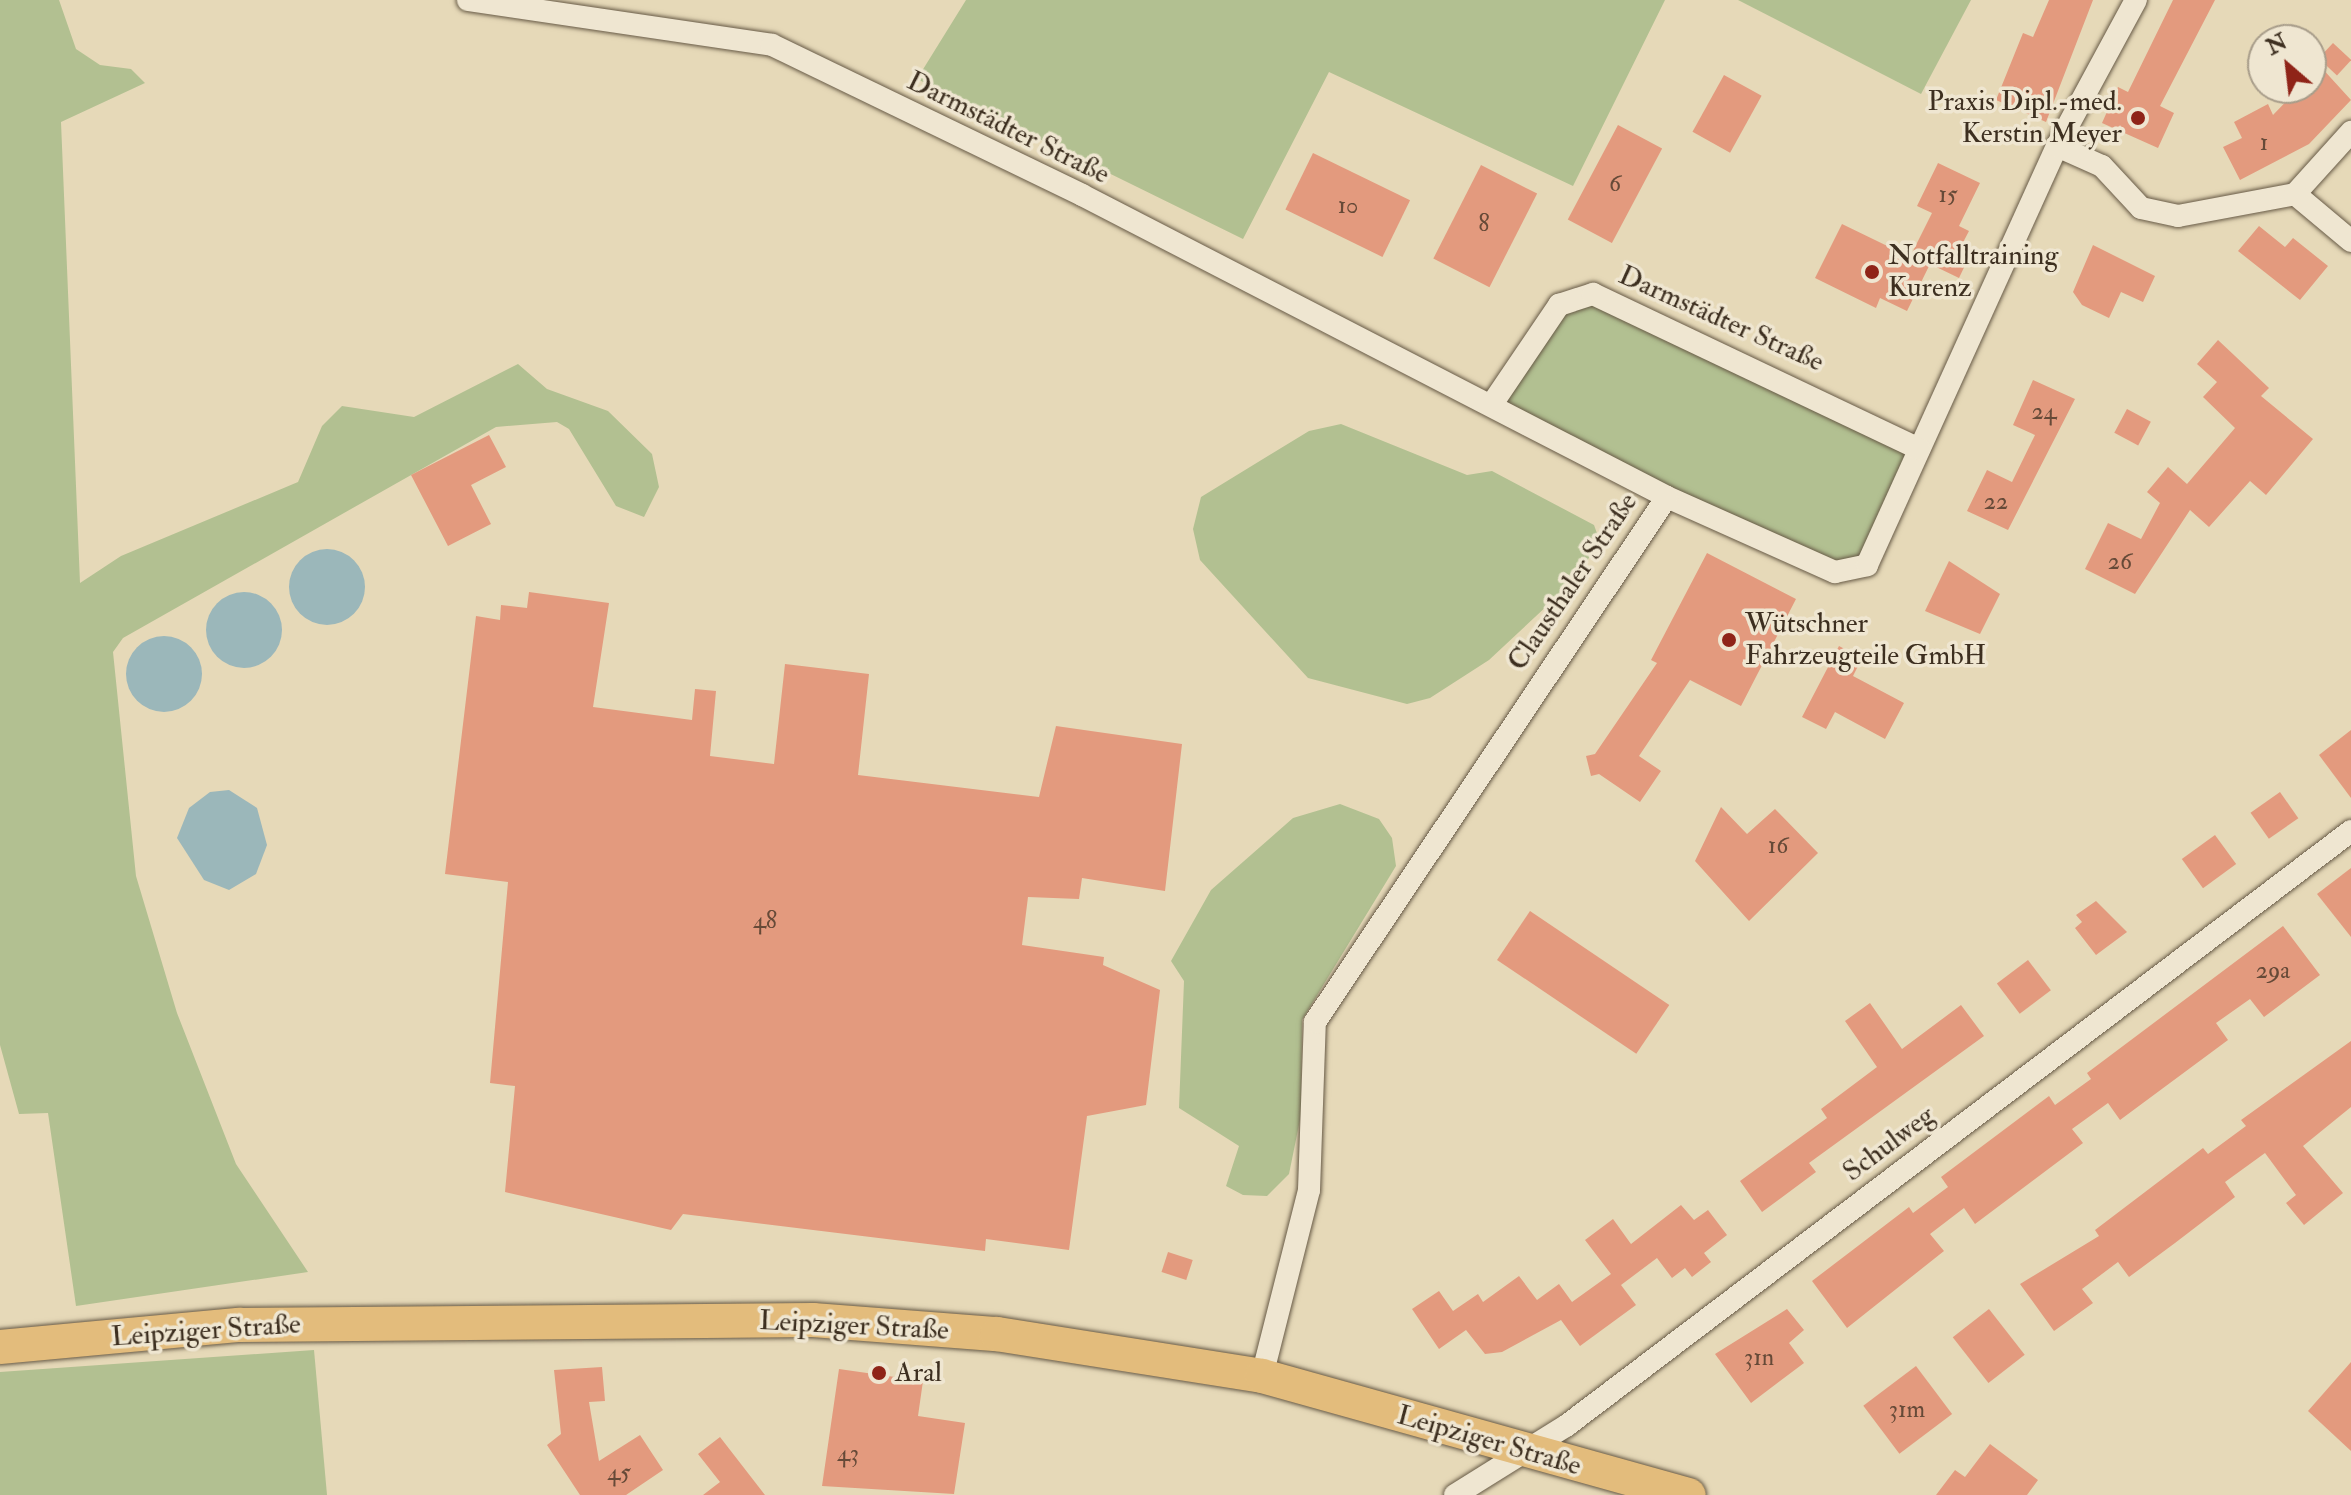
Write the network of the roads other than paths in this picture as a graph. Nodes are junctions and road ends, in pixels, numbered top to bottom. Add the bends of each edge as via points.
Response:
1 (468, 0) edge
2 (2136, 0) edge
3 (2351, 132) edge
4 (2057, 146) junction
5 (2295, 194) junction
6 (2351, 241) edge
7 (1492, 404) junction
8 (1919, 449) junction
9 (1667, 497) junction
10 (2351, 831) edge
11 (0, 1347) edge
12 (1262, 1376) junction
13 (1521, 1452) junction
14 (1455, 1495) edge
15 (1689, 1495) edge

1 - 7 street, Darmstädter Straße via 772,45
2 - 4 street, Clausthaler Straße
3 - 5 street
4 - 5 street via 2102,166 2141,208 2153,211 2178,216
4 - 8 street, Clausthaler Straße
5 - 6 street
7 - 8 street, Darmstädter Straße via 1531,337 1559,305 1593,294
7 - 9 street, Darmstädter Straße
8 - 9 street, Clausthaler Straße via 1867,565 1835,572
9 - 12 street, Clausthaler Straße via 1315,1022 1309,1190
10 - 13 street, Schulweg
11 - 12 main road, Leipziger Straße via 239,1325 813,1320 997,1334
12 - 13 main road, Leipziger Straße
13 - 14 street, Schulweg
13 - 15 main road, Leipziger Straße

